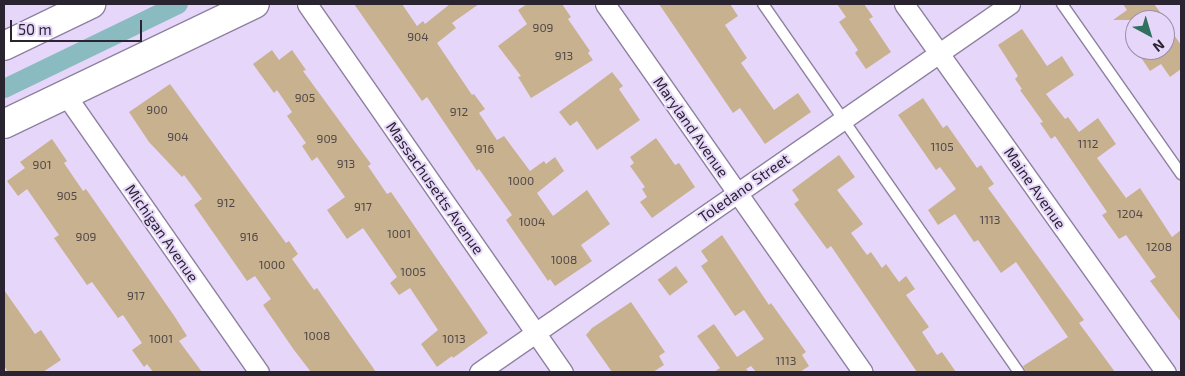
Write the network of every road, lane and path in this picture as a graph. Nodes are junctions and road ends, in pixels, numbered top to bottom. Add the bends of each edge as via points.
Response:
1 (91, 4) edge
2 (255, 4) edge
3 (307, 4) edge
4 (605, 4) edge
5 (763, 4) edge
6 (904, 4) edge
7 (1010, 4) edge
8 (1062, 4) edge
9 (4, 46) edge
10 (939, 53) junction
11 (65, 94) junction
12 (843, 120) junction
13 (4, 124) edge
14 (1181, 174) edge
15 (737, 193) junction
16 (535, 333) junction
17 (259, 372) edge
18 (479, 372) edge
19 (563, 372) edge
20 (863, 372) edge
21 (1019, 372) edge
22 (1166, 372) edge

1 - 9 main road
2 - 11 main road
3 - 16 street, Massachusetts Avenue
4 - 15 street, Maryland Avenue
5 - 12 lane
6 - 10 street, Maine Avenue
7 - 10 street, Toledano Street
8 - 14 lane
10 - 12 street, Toledano Street
10 - 22 street, Maine Avenue
11 - 13 main road
11 - 17 street, Michigan Avenue
12 - 15 street, Toledano Street
12 - 21 lane
15 - 16 street, Toledano Street
15 - 20 street, Maryland Avenue
16 - 18 street, Toledano Street
16 - 19 street, Massachusetts Avenue

